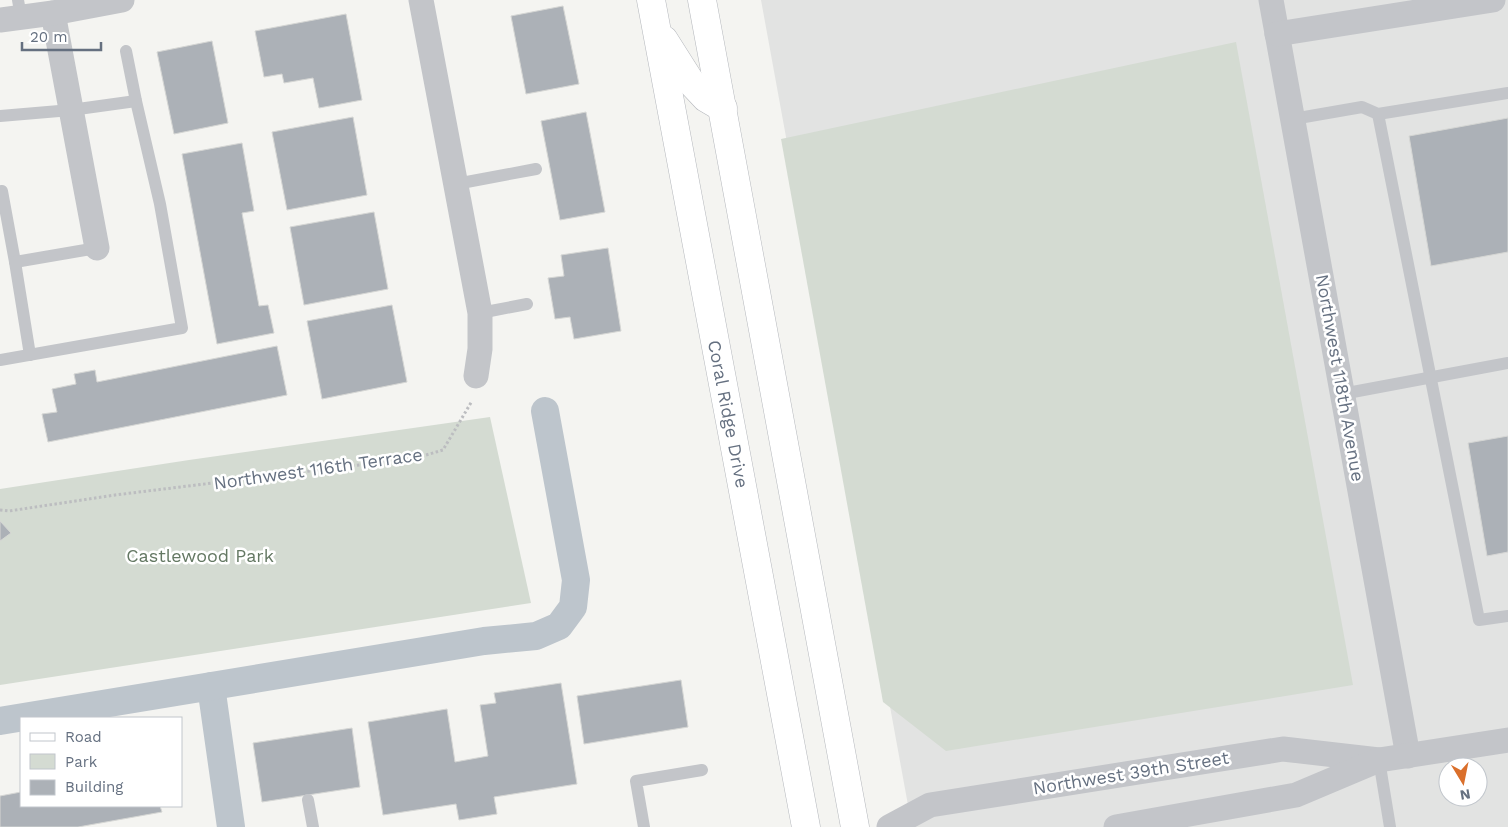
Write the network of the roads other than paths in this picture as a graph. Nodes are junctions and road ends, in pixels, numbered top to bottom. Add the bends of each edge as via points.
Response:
1 (122, 0) edge
2 (421, 0) edge
3 (651, 0) edge
4 (702, 0) edge
5 (1271, 0) edge
6 (1493, 0) edge
7 (13, 12) edge
8 (53, 13) junction
9 (656, 28) junction
10 (1277, 34) junction
11 (126, 51) dead end
12 (1508, 93) edge
13 (136, 101) junction
14 (723, 108) junction
15 (71, 110) junction
16 (1378, 114) junction
17 (0, 116) edge
18 (1293, 119) junction
19 (536, 169) dead end
20 (456, 184) junction
21 (2, 191) dead end
22 (97, 248) joint
23 (15, 262) junction
24 (527, 304) dead end
25 (480, 313) junction
26 (30, 355) junction
27 (0, 360) edge
28 (1508, 363) edge
29 (476, 376) road end
30 (1430, 378) junction
31 (1342, 394) junction
32 (1508, 616) edge
33 (1508, 740) edge
34 (1408, 756) junction
35 (1379, 760) junction
36 (702, 770) dead end
37 (308, 800) dead end
38 (313, 827) edge
39 (644, 827) edge
40 (806, 827) edge
41 (855, 827) edge
42 (889, 827) edge
43 (1116, 827) edge
44 (1390, 827) edge

1 - 8 street
2 - 20 street
3 - 9 main road, Coral Ridge Drive
4 - 14 main road
5 - 10 street, Northwest 118th Avenue
6 - 10 street
7 - 8 street
8 - 15 street
9 - 14 main road via 690,81 706,98
9 - 40 main road, Coral Ridge Drive
10 - 18 street, Northwest 118th Avenue
11 - 13 lane
12 - 16 lane
13 - 15 lane
13 - 26 lane via 160,204 182,328
14 - 41 main road
15 - 17 lane
15 - 22 street
16 - 18 lane via 1362,107
16 - 30 lane
18 - 31 street, Northwest 118th Avenue
19 - 20 lane
20 - 25 street
21 - 23 lane
22 - 23 lane
23 - 26 lane
24 - 25 lane
25 - 29 street
26 - 27 lane
28 - 30 lane
30 - 31 lane
30 - 32 lane via 1479,620
31 - 34 street, Northwest 118th Avenue
33 - 34 street, Northwest 39th Street
34 - 35 street, Northwest 39th Street
35 - 42 street, Northwest 39th Street via 1283,748 930,805
35 - 43 street, Northwest 39th Street via 1296,795
35 - 44 lane
36 - 39 lane via 636,781
37 - 38 lane

